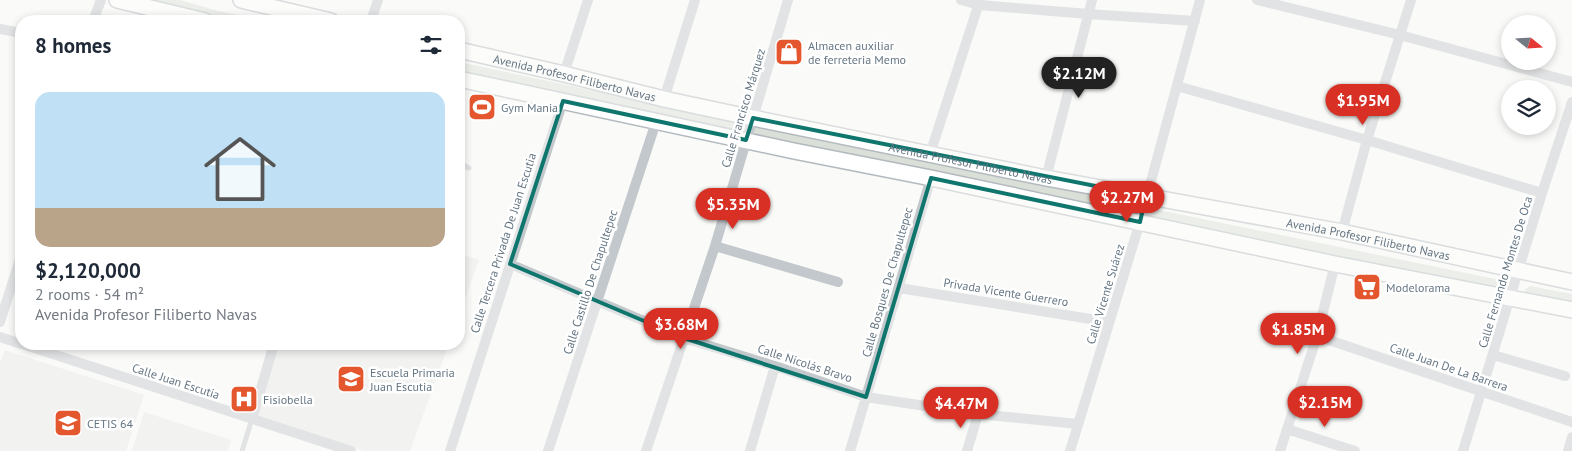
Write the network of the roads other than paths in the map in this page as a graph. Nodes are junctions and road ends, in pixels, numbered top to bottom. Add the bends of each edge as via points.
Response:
1 (100, 0) edge
2 (117, 0) edge
3 (241, 0) edge
4 (378, 0) edge
5 (588, 0) edge
6 (695, 0) edge
7 (788, 0) edge
8 (962, 0) edge
9 (1092, 0) edge
10 (1200, 0) edge
11 (1257, 0) edge
12 (1411, 0) edge
13 (979, 3) edge
14 (1088, 14) junction
15 (95, 15) edge
16 (180, 15) edge
17 (305, 15) edge
18 (373, 15) edge
19 (1195, 21) junction
20 (0, 29) edge
21 (15, 32) edge
22 (1400, 35) junction
23 (465, 51) edge
24 (564, 74) junction
25 (465, 80) edge
26 (1572, 82) edge
27 (1178, 86) junction
28 (664, 99) junction
29 (563, 101) junction
30 (1572, 102) edge
31 (753, 118) junction
32 (656, 122) junction
33 (746, 140) junction
34 (1367, 140) junction
35 (930, 154) junction
36 (465, 166) edge
37 (469, 168) dead end
38 (931, 178) junction
39 (1046, 178) junction
40 (1542, 193) junction
41 (1146, 196) junction
42 (1140, 222) junction
43 (1342, 232) junction
44 (715, 246) junction
45 (510, 264) junction
46 (1335, 264) junction
47 (1518, 270) junction
48 (15, 275) edge
49 (838, 282) dead end
50 (1572, 282) edge
51 (899, 288) junction
52 (1511, 298) junction
53 (597, 301) junction
54 (1572, 310) edge
55 (0, 322) edge
56 (1109, 322) junction
57 (1317, 336) junction
58 (0, 337) edge
59 (684, 338) junction
60 (15, 342) edge
61 (39, 350) edge
62 (272, 350) edge
63 (1493, 354) junction
64 (776, 366) junction
65 (1565, 376) dead end
66 (1482, 391) junction
67 (866, 397) junction
68 (978, 414) junction
69 (252, 419) junction
70 (1572, 422) edge
71 (1078, 424) junction
72 (1287, 428) junction
73 (1572, 437) edge
74 (242, 451) edge
75 (351, 451) edge
76 (450, 451) edge
77 (548, 451) edge
78 (646, 451) edge
79 (750, 451) edge
80 (850, 451) edge
81 (968, 451) edge
82 (1070, 451) edge
83 (1280, 451) edge
84 (1355, 451) edge
85 (1464, 451) edge
86 (1568, 451) edge

1 - 15 street
2 - 16 main road
3 - 17 main road
4 - 18 street
5 - 24 street
6 - 28 street
7 - 31 street, Calle Francisco Márquez
8 - 13 street
9 - 14 street
10 - 19 street, Calle Vicente Suárez
11 - 22 street
12 - 22 street
13 - 14 street
13 - 35 street
14 - 19 street
14 - 39 street
19 - 27 street, Calle Vicente Suárez
20 - 21 street
22 - 26 street
22 - 34 street
23 - 24 main road, Avenida Profesor Filiberto Navas
24 - 28 main road, Avenida Profesor Filiberto Navas
25 - 29 main road, Avenida Profesor Filiberto Navas
27 - 34 street
27 - 41 street, Calle Vicente Suárez
28 - 31 main road, Avenida Profesor Filiberto Navas
29 - 32 main road, Avenida Profesor Filiberto Navas
29 - 45 street, Calle Tercera Privada De Juan Escutia
30 - 40 street, Calle Fernando Montes De Oca
31 - 33 street, Calle Francisco Márquez
31 - 35 main road, Avenida Profesor Filiberto Navas
32 - 33 main road, Avenida Profesor Filiberto Navas
32 - 53 street, Calle Castillo De Chapultepec
33 - 38 main road, Avenida Profesor Filiberto Navas
33 - 44 street, Calle Francisco Márquez
34 - 40 street
34 - 43 street
35 - 39 main road, Avenida Profesor Filiberto Navas
36 - 37 lane
38 - 42 main road, Avenida Profesor Filiberto Navas
38 - 51 street, Calle Bosques De Chapultepec
39 - 41 main road, Avenida Profesor Filiberto Navas
40 - 47 street, Calle Fernando Montes De Oca
41 - 42 street, Calle Vicente Suárez
41 - 43 main road, Avenida Profesor Filiberto Navas
42 - 46 main road, Avenida Profesor Filiberto Navas
42 - 56 street, Calle Vicente Suárez
43 - 47 main road, Avenida Profesor Filiberto Navas
44 - 49 street
44 - 59 street, Calle Francisco Márquez
45 - 53 street, Calle Nicolás Bravo
45 - 76 street, Calle Tercera Privada De Juan Escutia
46 - 52 main road, Avenida Profesor Filiberto Navas
46 - 57 street
47 - 50 main road, Avenida Profesor Filiberto Navas
47 - 52 street, Calle Fernando Montes De Oca
48 - 55 street
51 - 56 street, Privada Vicente Guerrero
51 - 67 street, Calle Bosques De Chapultepec
52 - 54 main road, Avenida Profesor Filiberto Navas
52 - 63 street, Calle Fernando Montes De Oca
53 - 59 street, Calle Nicolás Bravo
53 - 77 street, Calle Castillo De Chapultepec
56 - 71 street, Calle Vicente Suárez
57 - 66 street, Calle Juan De La Barrera
57 - 72 street
58 - 60 street, Calle Juan Escutia
59 - 64 street, Calle Nicolás Bravo
59 - 78 street, Calle Francisco Márquez
61 - 69 street, Calle Juan Escutia
62 - 69 street
63 - 65 street
63 - 66 street, Calle Fernando Montes De Oca
64 - 67 street, Calle Nicolás Bravo
64 - 79 street
66 - 70 street, Calle Juan De La Barrera
66 - 85 street, Calle Fernando Montes De Oca
67 - 68 street, Calle Nicolás Bravo
67 - 80 street, Calle Bosques De Chapultepec
68 - 71 street, Calle Nicolás Bravo
68 - 81 street
69 - 74 lane
69 - 75 street, Calle Juan Escutia
71 - 82 street, Calle Vicente Suárez
72 - 83 street
72 - 84 street
73 - 86 street

